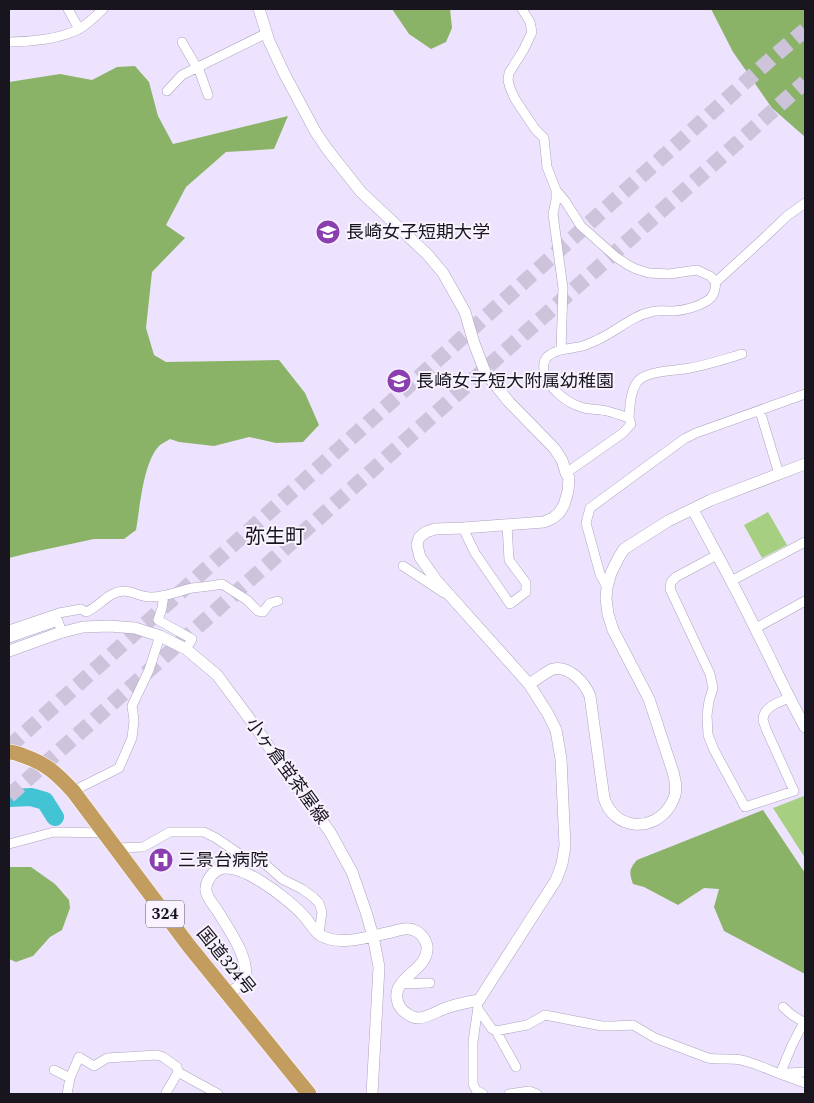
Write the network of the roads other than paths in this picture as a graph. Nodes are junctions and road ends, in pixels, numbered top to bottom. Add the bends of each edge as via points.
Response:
1 (68, 9) edge
2 (103, 9) edge
3 (259, 9) edge
4 (522, 9) edge
5 (79, 29) junction
6 (267, 33) junction
7 (9, 42) edge
8 (182, 42) dead end
9 (198, 68) junction
10 (168, 90) dead end
11 (208, 94) dead end
12 (556, 190) junction
13 (805, 203) edge
14 (716, 282) junction
15 (561, 350) junction
16 (742, 354) dead end
17 (805, 394) edge
18 (760, 410) junction
19 (629, 418) junction
20 (805, 464) edge
21 (566, 473) junction
22 (779, 474) junction
23 (693, 510) junction
24 (507, 525) junction
25 (463, 528) junction
26 (805, 542) edge
27 (717, 555) junction
28 (402, 566) dead end
29 (731, 581) junction
30 (607, 587) junction
31 (164, 595) junction
32 (451, 597) junction
33 (278, 601) dead end
34 (804, 605) edge
35 (756, 628) junction
36 (9, 630) edge
37 (62, 633) junction
38 (160, 636) junction
39 (9, 638) edge
40 (186, 649) junction
41 (9, 651) edge
42 (529, 684) junction
43 (789, 698) junction
44 (805, 727) edge
45 (9, 752) edge
46 (73, 791) junction
47 (105, 833) junction
48 (9, 844) edge
49 (116, 848) junction
50 (319, 934) junction
51 (373, 936) junction
52 (430, 983) dead end
53 (401, 984) junction
54 (228, 993) junction
55 (479, 1004) junction
56 (783, 1007) dead end
57 (805, 1023) edge
58 (496, 1031) junction
59 (516, 1067) dead end
60 (54, 1070) dead end
61 (178, 1072) junction
62 (805, 1072) edge
63 (782, 1074) junction
64 (70, 1078) junction
65 (805, 1082) edge
66 (166, 1092) dead end
67 (372, 1093) edge
68 (68, 1094) edge
69 (216, 1094) edge
70 (308, 1094) edge
71 (483, 1094) edge
72 (509, 1094) edge
73 (537, 1094) edge

1 - 5 street
2 - 5 street
3 - 6 street
4 - 12 street via 532,32 508,80 515,100 544,138 547,166
5 - 7 street via 31,42
6 - 9 street
6 - 21 street via 284,73 327,149 361,192 443,273 465,312 485,372 554,448
8 - 9 street
9 - 10 street via 182,75
9 - 11 street
12 - 14 street via 581,226 628,265 649,273 697,270
12 - 15 street via 554,214 563,288
13 - 14 street
14 - 15 street via 716,290 709,300 692,308 642,315 583,346
15 - 19 street via 546,358 544,366 544,374 558,392 579,407
16 - 19 street via 643,377 633,389
17 - 18 street
18 - 22 street
18 - 30 street via 684,438 590,508 586,523 600,574
19 - 21 street via 631,424 623,433
20 - 22 street
21 - 24 street via 568,491 559,513 544,522
22 - 23 street
23 - 27 street
23 - 30 street via 668,521 624,550
24 - 25 street
24 - 25 street via 509,560 526,583 526,592 510,604 475,553
25 - 32 street via 435,529 422,535 418,542 420,557
26 - 29 street
27 - 29 street
27 - 43 street via 676,577 670,589 710,674 713,688 707,715 708,735 745,808 794,791 763,719 770,707
28 - 32 street
29 - 35 street
30 - 42 street via 608,614 613,630 649,699 673,772 675,796 667,811 656,820 640,825 625,822 613,813 604,798 587,688 566,670 553,669
31 - 33 street via 222,584 258,611 263,612
31 - 36 street via 149,597 124,591 115,593 86,612 81,608 59,613
31 - 40 street via 158,620 192,639
32 - 42 street
34 - 35 street
35 - 43 street
37 - 38 street, 小ヶ倉蛍茶屋線 via 83,627 109,626 135,628
37 - 39 street via 58,621
37 - 41 street, 小ヶ倉蛍茶屋線
38 - 40 street, 小ヶ倉蛍茶屋線
38 - 46 street via 150,670 132,706 132,738 119,768
40 - 51 street, 小ヶ倉蛍茶屋線 via 216,675 330,832 352,872
42 - 55 street via 556,730 561,759 565,846 556,880
43 - 44 street
45 - 46 highway, 国道324号 / 324 via 48,766
46 - 47 highway, 国道324号 / 324
47 - 48 street via 54,832
47 - 49 highway, 国道324号 / 324
49 - 50 street via 143,847 170,832 204,832 240,854 265,864 282,880 313,897 322,912
49 - 54 highway, 国道324号 / 324
50 - 51 street via 336,940
50 - 54 street via 295,907 252,876 228,868 216,871 206,885 207,894 232,935 246,972 238,988
51 - 53 street via 409,929 421,934 425,940 424,961
51 - 67 street, 小ヶ倉蛍茶屋線 via 379,967
52 - 53 street
53 - 55 street via 396,1000 407,1014 417,1018 456,1005
54 - 70 highway, 国道324号 / 324
55 - 58 street
55 - 71 street via 473,1042 472,1084
56 - 57 street
57 - 63 street via 792,1045
58 - 59 street
58 - 63 street via 527,1025 545,1015 602,1026 633,1025 655,1038 708,1058 739,1059
60 - 64 street
61 - 64 street via 177,1067 157,1055 107,1058 94,1066 79,1057
61 - 66 street
61 - 69 street
62 - 63 street
63 - 65 street
64 - 68 street
72 - 73 street via 530,1091

